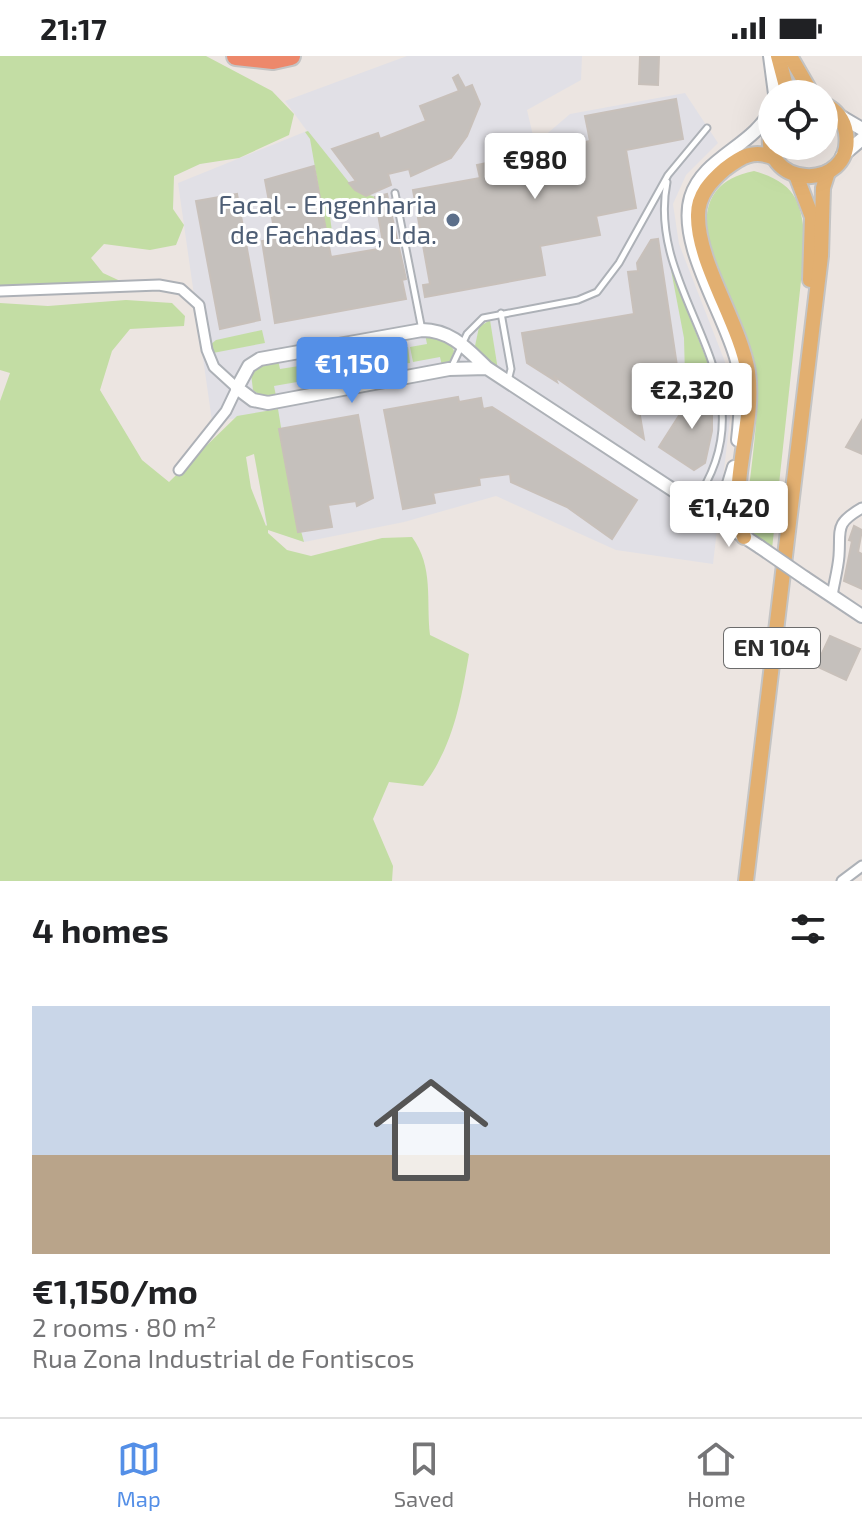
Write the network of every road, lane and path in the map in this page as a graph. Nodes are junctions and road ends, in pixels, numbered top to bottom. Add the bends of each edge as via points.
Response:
1 (236, 56) edge
2 (291, 56) edge
3 (770, 56) edge
4 (778, 56) edge
5 (790, 56) edge
6 (775, 80) edge
7 (784, 80) edge
8 (804, 80) edge
9 (838, 115) joint
10 (707, 128) dead end
11 (758, 129) edge
12 (862, 129) edge
13 (758, 139) edge
14 (862, 139) edge
15 (740, 145) junction
16 (758, 152) edge
17 (842, 156) junction
18 (777, 160) edge
19 (828, 172) junction
20 (668, 175) junction
21 (796, 175) junction
22 (395, 193) dead end
23 (0, 291) edge
24 (501, 313) junction
25 (422, 330) junction
26 (462, 344) junction
27 (487, 368) junction
28 (449, 369) junction
29 (507, 382) junction
30 (237, 388) junction
31 (800, 416) junction
32 (179, 470) dead end
33 (723, 498) junction
34 (693, 504) junction
35 (738, 507) junction
36 (862, 508) edge
37 (718, 520) junction
38 (744, 537) junction
39 (832, 596) junction
40 (862, 616) edge
41 (862, 866) edge
42 (746, 881) edge
43 (842, 881) edge

1 - 2 highway
3 - 6 street
4 - 7 main road
5 - 8 main road
9 - 12 street
9 - 17 main road via 846,135
10 - 20 lane
11 - 15 street
13 - 15 street
14 - 17 street
15 - 33 street via 705,173 687,212 690,238 728,334 741,386 732,482
16 - 35 main road via 743,156 713,179 697,212 699,234 748,374
17 - 19 main road
18 - 21 main road
19 - 21 main road
19 - 31 main road, EN 104
20 - 24 lane via 597,292
20 - 34 lane via 663,200 670,251 722,388 717,460
21 - 31 main road, EN 104 via 809,203 812,230
22 - 25 lane
23 - 30 street via 159,285 181,289 199,305 214,367
24 - 26 lane via 483,318
24 - 29 lane via 511,369
25 - 26 street via 441,331
25 - 30 street via 260,359 249,366
26 - 27 street
26 - 28 lane
27 - 28 street
27 - 29 street
28 - 30 street via 268,403
29 - 34 street
30 - 32 street via 226,411
31 - 42 main road, EN 104
33 - 34 street
33 - 37 street
34 - 37 street
35 - 37 main road
35 - 38 main road
36 - 39 street via 837,534
37 - 38 street
38 - 39 street, bridge
39 - 40 street
41 - 43 street

